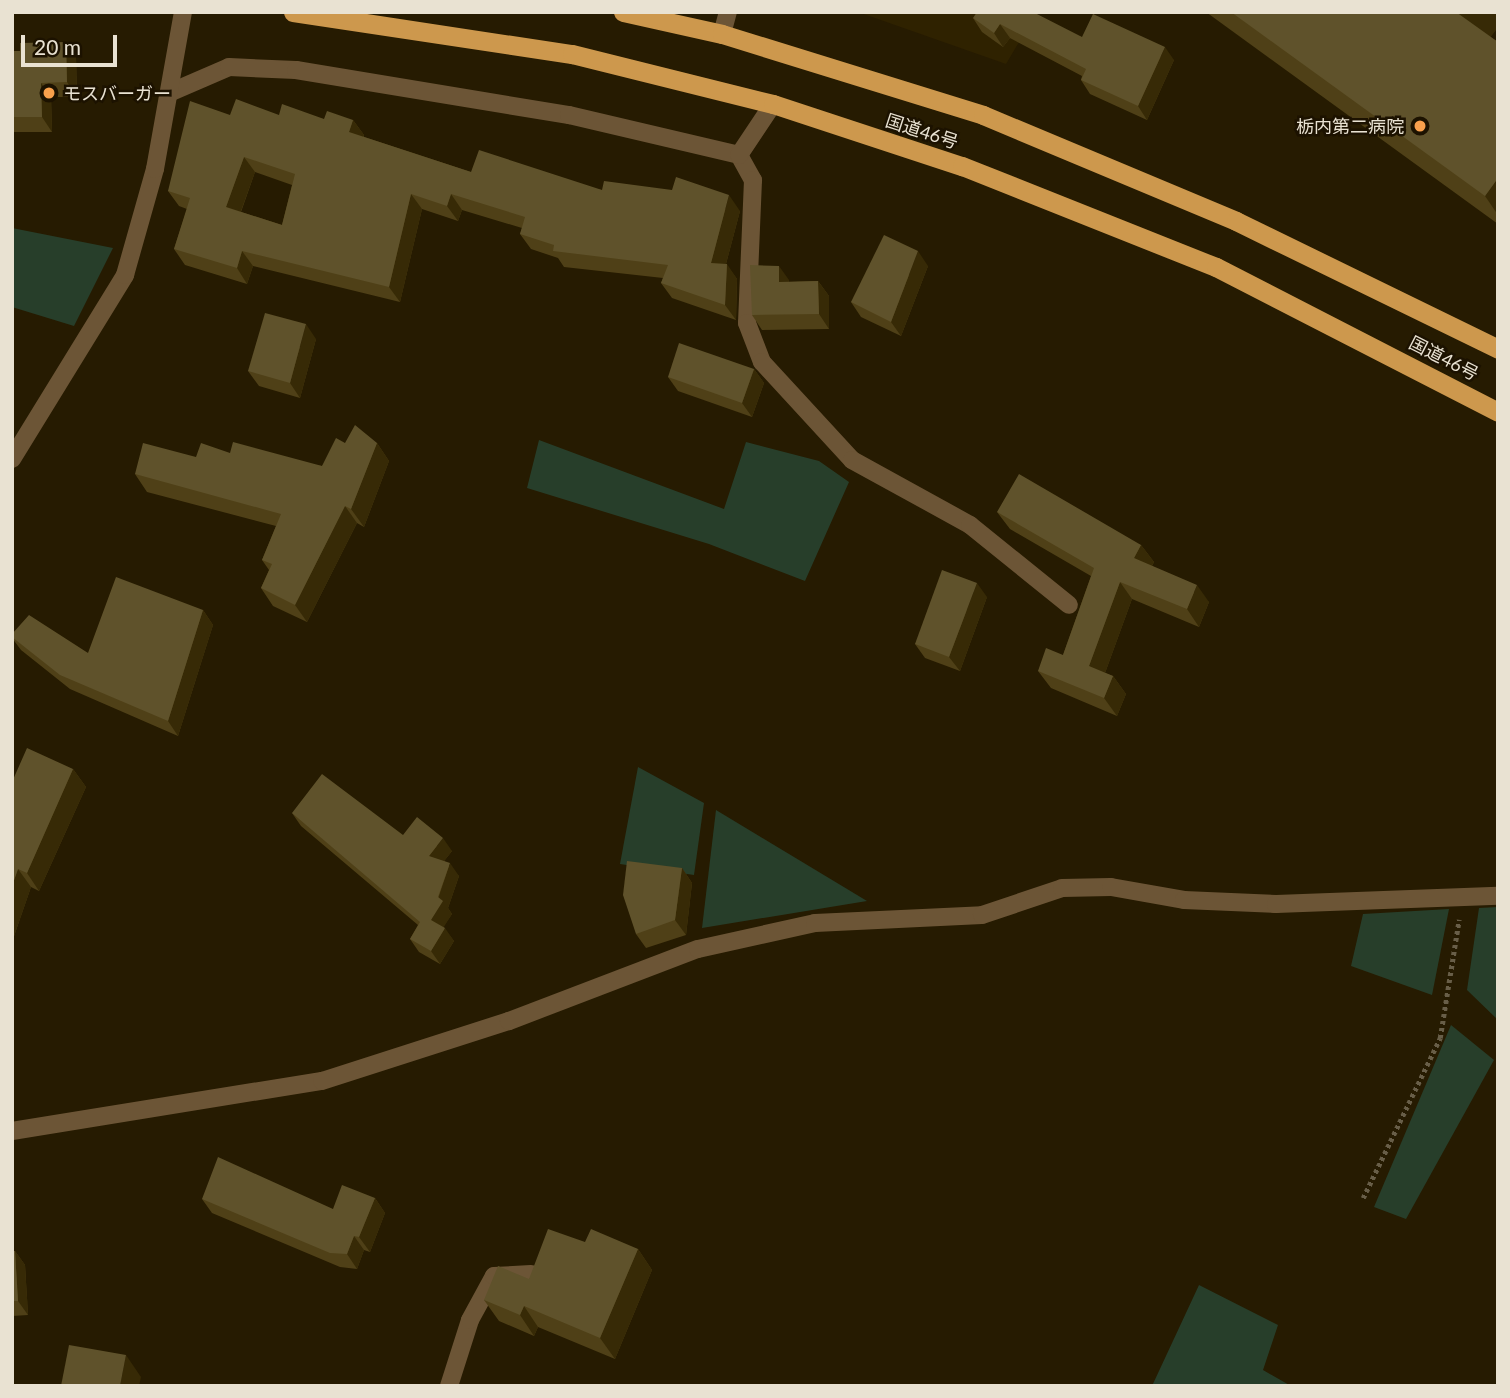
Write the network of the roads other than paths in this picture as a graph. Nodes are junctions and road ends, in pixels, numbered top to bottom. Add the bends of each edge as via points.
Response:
1 (183, 12) edge
2 (293, 12) edge
3 (623, 12) edge
4 (728, 12) edge
5 (722, 34) junction
6 (169, 93) junction
7 (773, 104) junction
8 (739, 155) junction
9 (1498, 349) edge
10 (1498, 412) edge
11 (12, 459) edge
12 (1069, 605) dead end
13 (1498, 895) edge
14 (12, 1131) edge
15 (531, 1274) edge
16 (449, 1386) edge

1 - 6 street
2 - 7 highway, 国道46号 via 572,54
3 - 5 highway, 国道46号
4 - 5 street
5 - 9 highway, 国道46号 via 983,115 1237,221
6 - 8 street via 229,68 296,70 569,115
6 - 11 street via 125,275
7 - 8 street
7 - 10 highway, 国道46号 via 962,166 1216,267
8 - 12 street via 753,180 747,323 762,362 852,460 970,525
13 - 14 street via 1276,904 1074,888 982,915 815,923 698,949 509,1021 322,1080
15 - 16 street via 494,1276 470,1320

